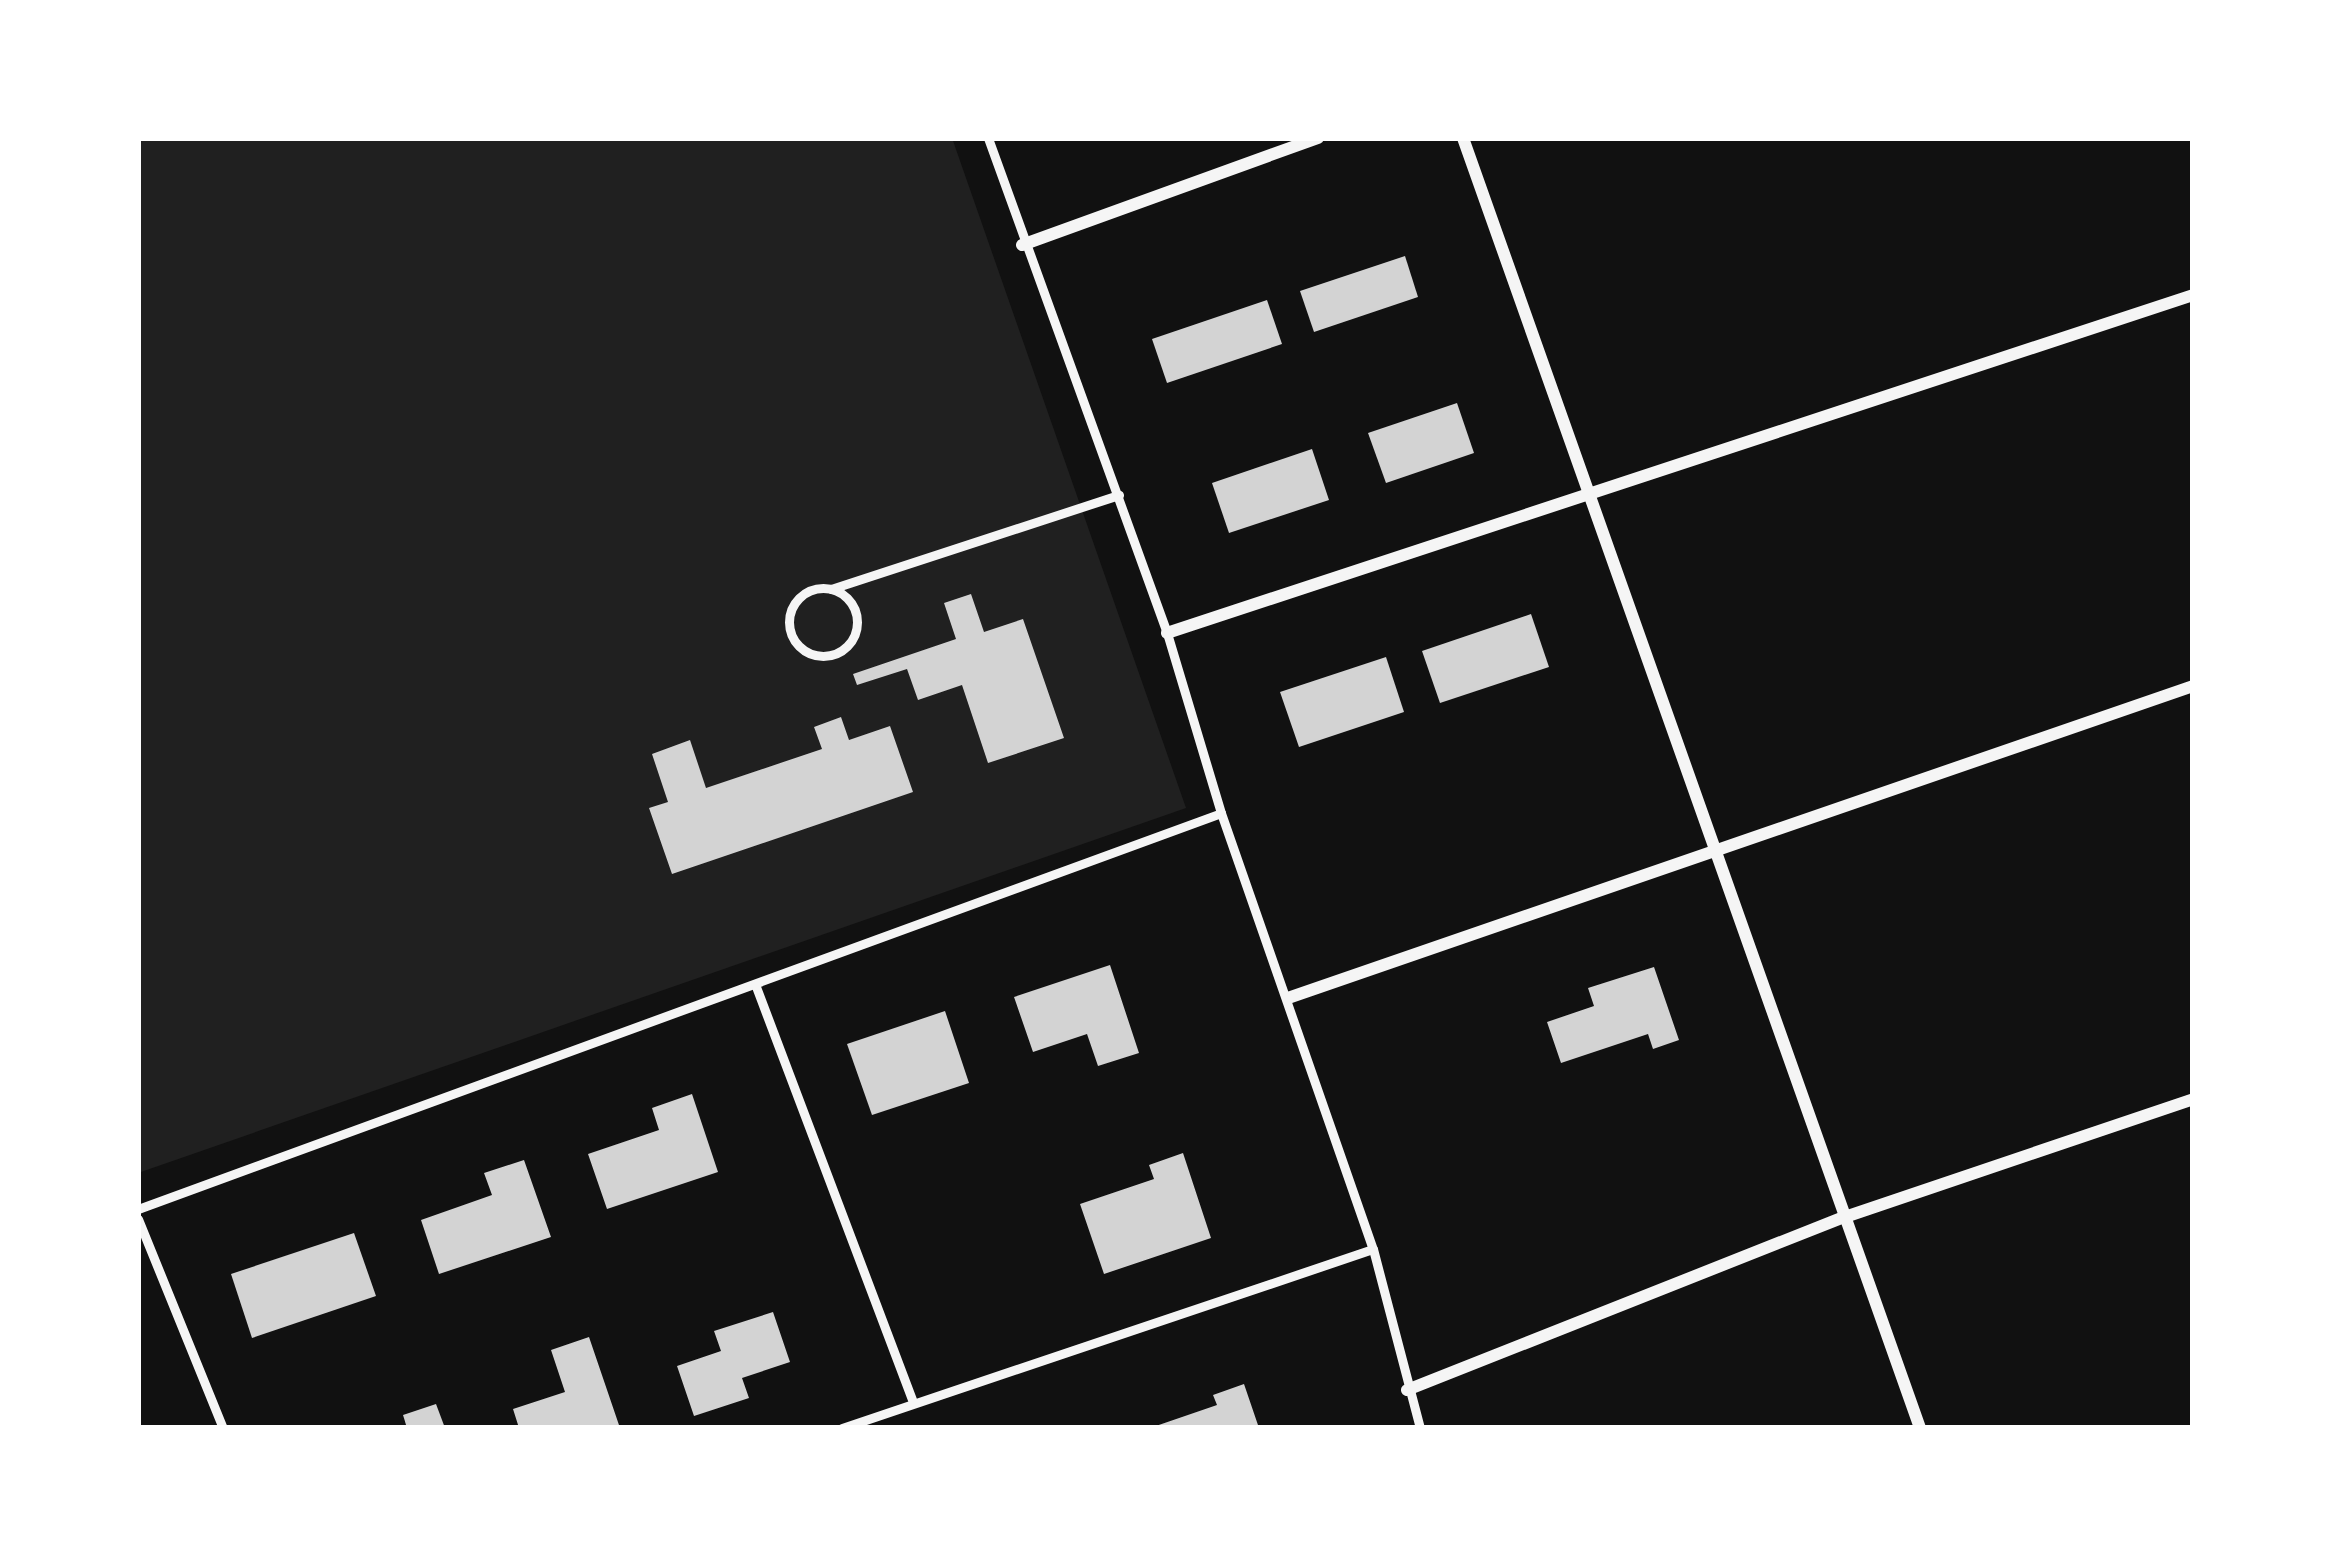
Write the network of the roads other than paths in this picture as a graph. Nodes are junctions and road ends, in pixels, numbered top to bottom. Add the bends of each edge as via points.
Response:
1 (988, 138) edge
2 (1318, 138) edge
3 (1463, 138) edge
4 (1022, 245) junction
5 (2193, 295) edge
6 (1119, 495) junction
7 (1590, 496) junction
8 (831, 589) junction
9 (1167, 633) junction
10 (2193, 686) edge
11 (1221, 813) junction
12 (1716, 848) junction
13 (755, 984) junction
14 (1288, 998) junction
15 (2193, 1099) edge
16 (138, 1209) edge
17 (1845, 1216) junction
18 (138, 1219) edge
19 (1373, 1249) junction
20 (1407, 1390) junction
21 (913, 1402) junction
22 (223, 1428) edge
23 (842, 1428) edge
24 (1420, 1428) edge
25 (1920, 1428) edge

1 - 4 lane
2 - 4 street
3 - 7 street
4 - 6 lane
5 - 7 street
6 - 8 lane
6 - 9 lane
7 - 9 street
7 - 12 street
8 - 8 lane via 809,591 790,616 792,637 818,656 840,652 856,634 850,601
9 - 11 lane
10 - 12 street
11 - 13 lane
11 - 14 lane
12 - 14 street
12 - 17 street
13 - 16 lane
13 - 21 lane
14 - 19 lane
15 - 17 street
17 - 20 street
17 - 25 street
18 - 22 lane
19 - 20 lane
19 - 21 lane
20 - 24 lane
21 - 23 lane

